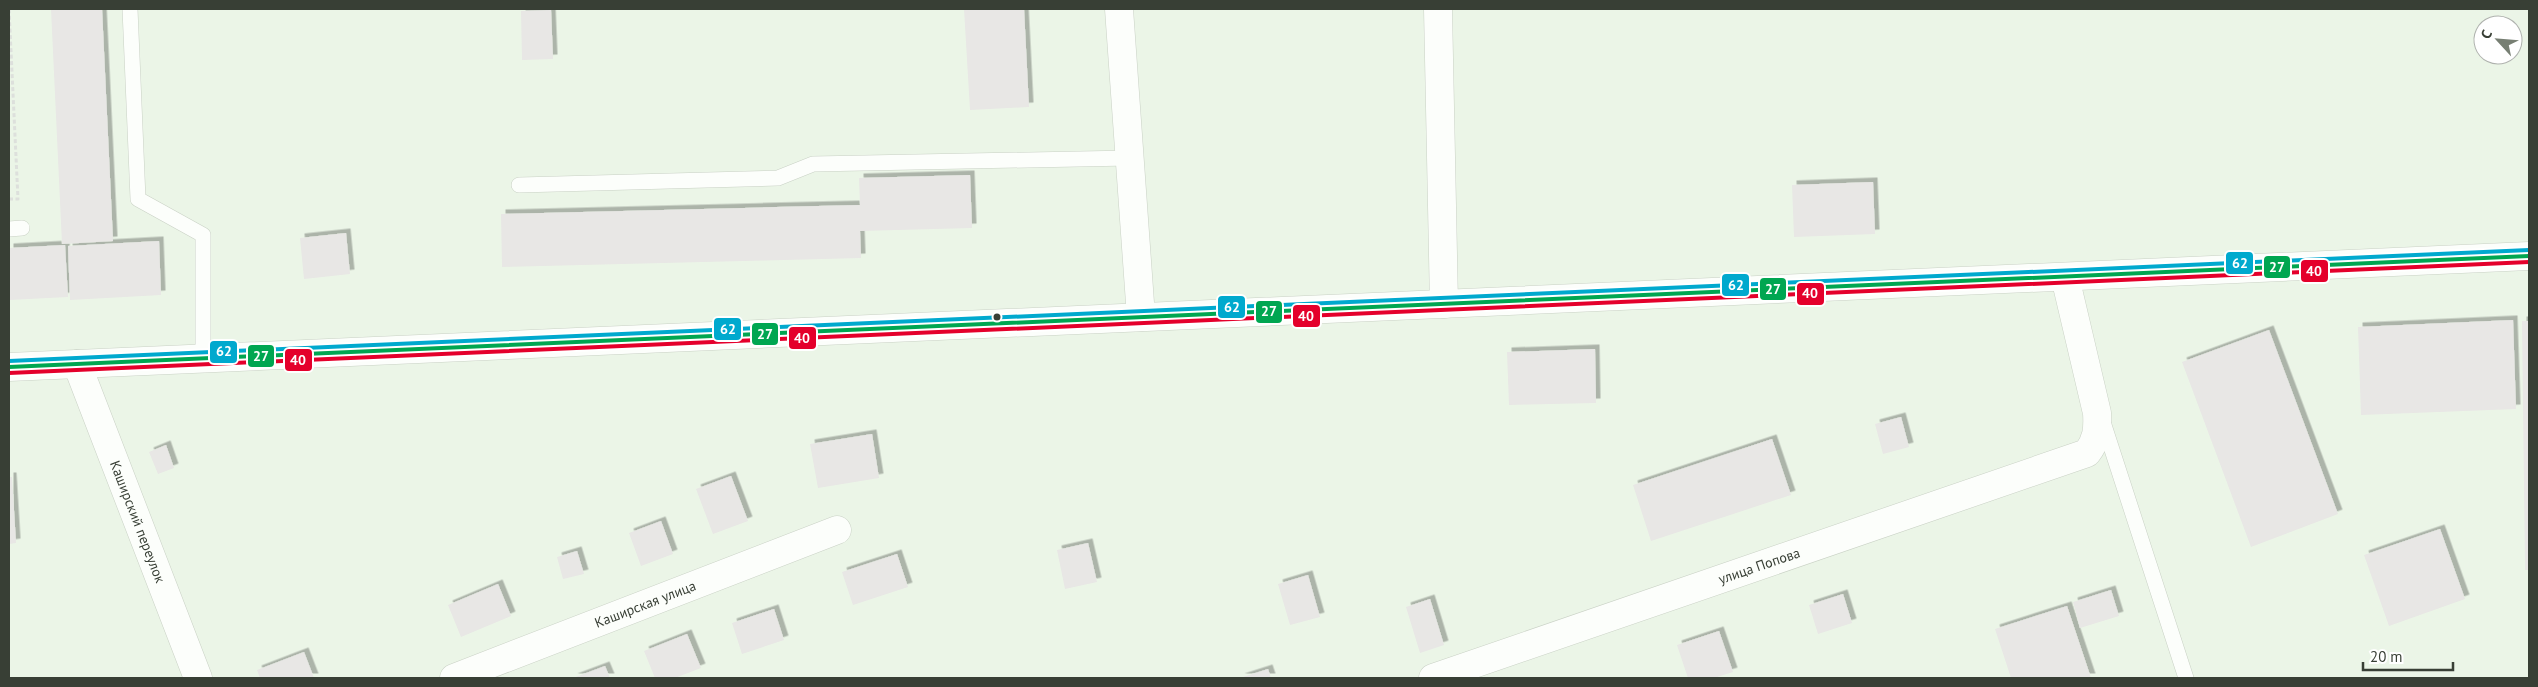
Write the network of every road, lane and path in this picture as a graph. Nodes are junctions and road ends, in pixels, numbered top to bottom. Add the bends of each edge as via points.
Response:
1 (9, 9) edge
2 (130, 9) edge
3 (1119, 9) edge
4 (1438, 9) edge
5 (1130, 158) junction
6 (519, 185) dead end
7 (9, 199) edge
8 (2529, 256) edge
9 (2065, 277) junction
10 (1444, 304) junction
11 (1141, 317) junction
12 (203, 358) junction
13 (77, 364) junction
14 (9, 367) edge
15 (2089, 380) junction
16 (837, 530) dead end
17 (198, 678) edge
18 (454, 678) edge
19 (1433, 678) edge
20 (2186, 678) edge

1 - 7 path via 18,198
2 - 12 lane via 138,199 203,236
3 - 5 street
4 - 10 street
5 - 6 lane via 813,164 778,178
5 - 11 street
8 - 9 street
9 - 10 street
9 - 15 street
10 - 11 street
11 - 12 street
12 - 13 street
13 - 14 street
13 - 17 street, Каширский переулок
15 - 19 street, улица Попова via 2098,429 2094,444 2086,453
15 - 20 lane
16 - 18 street, Каширская улица

